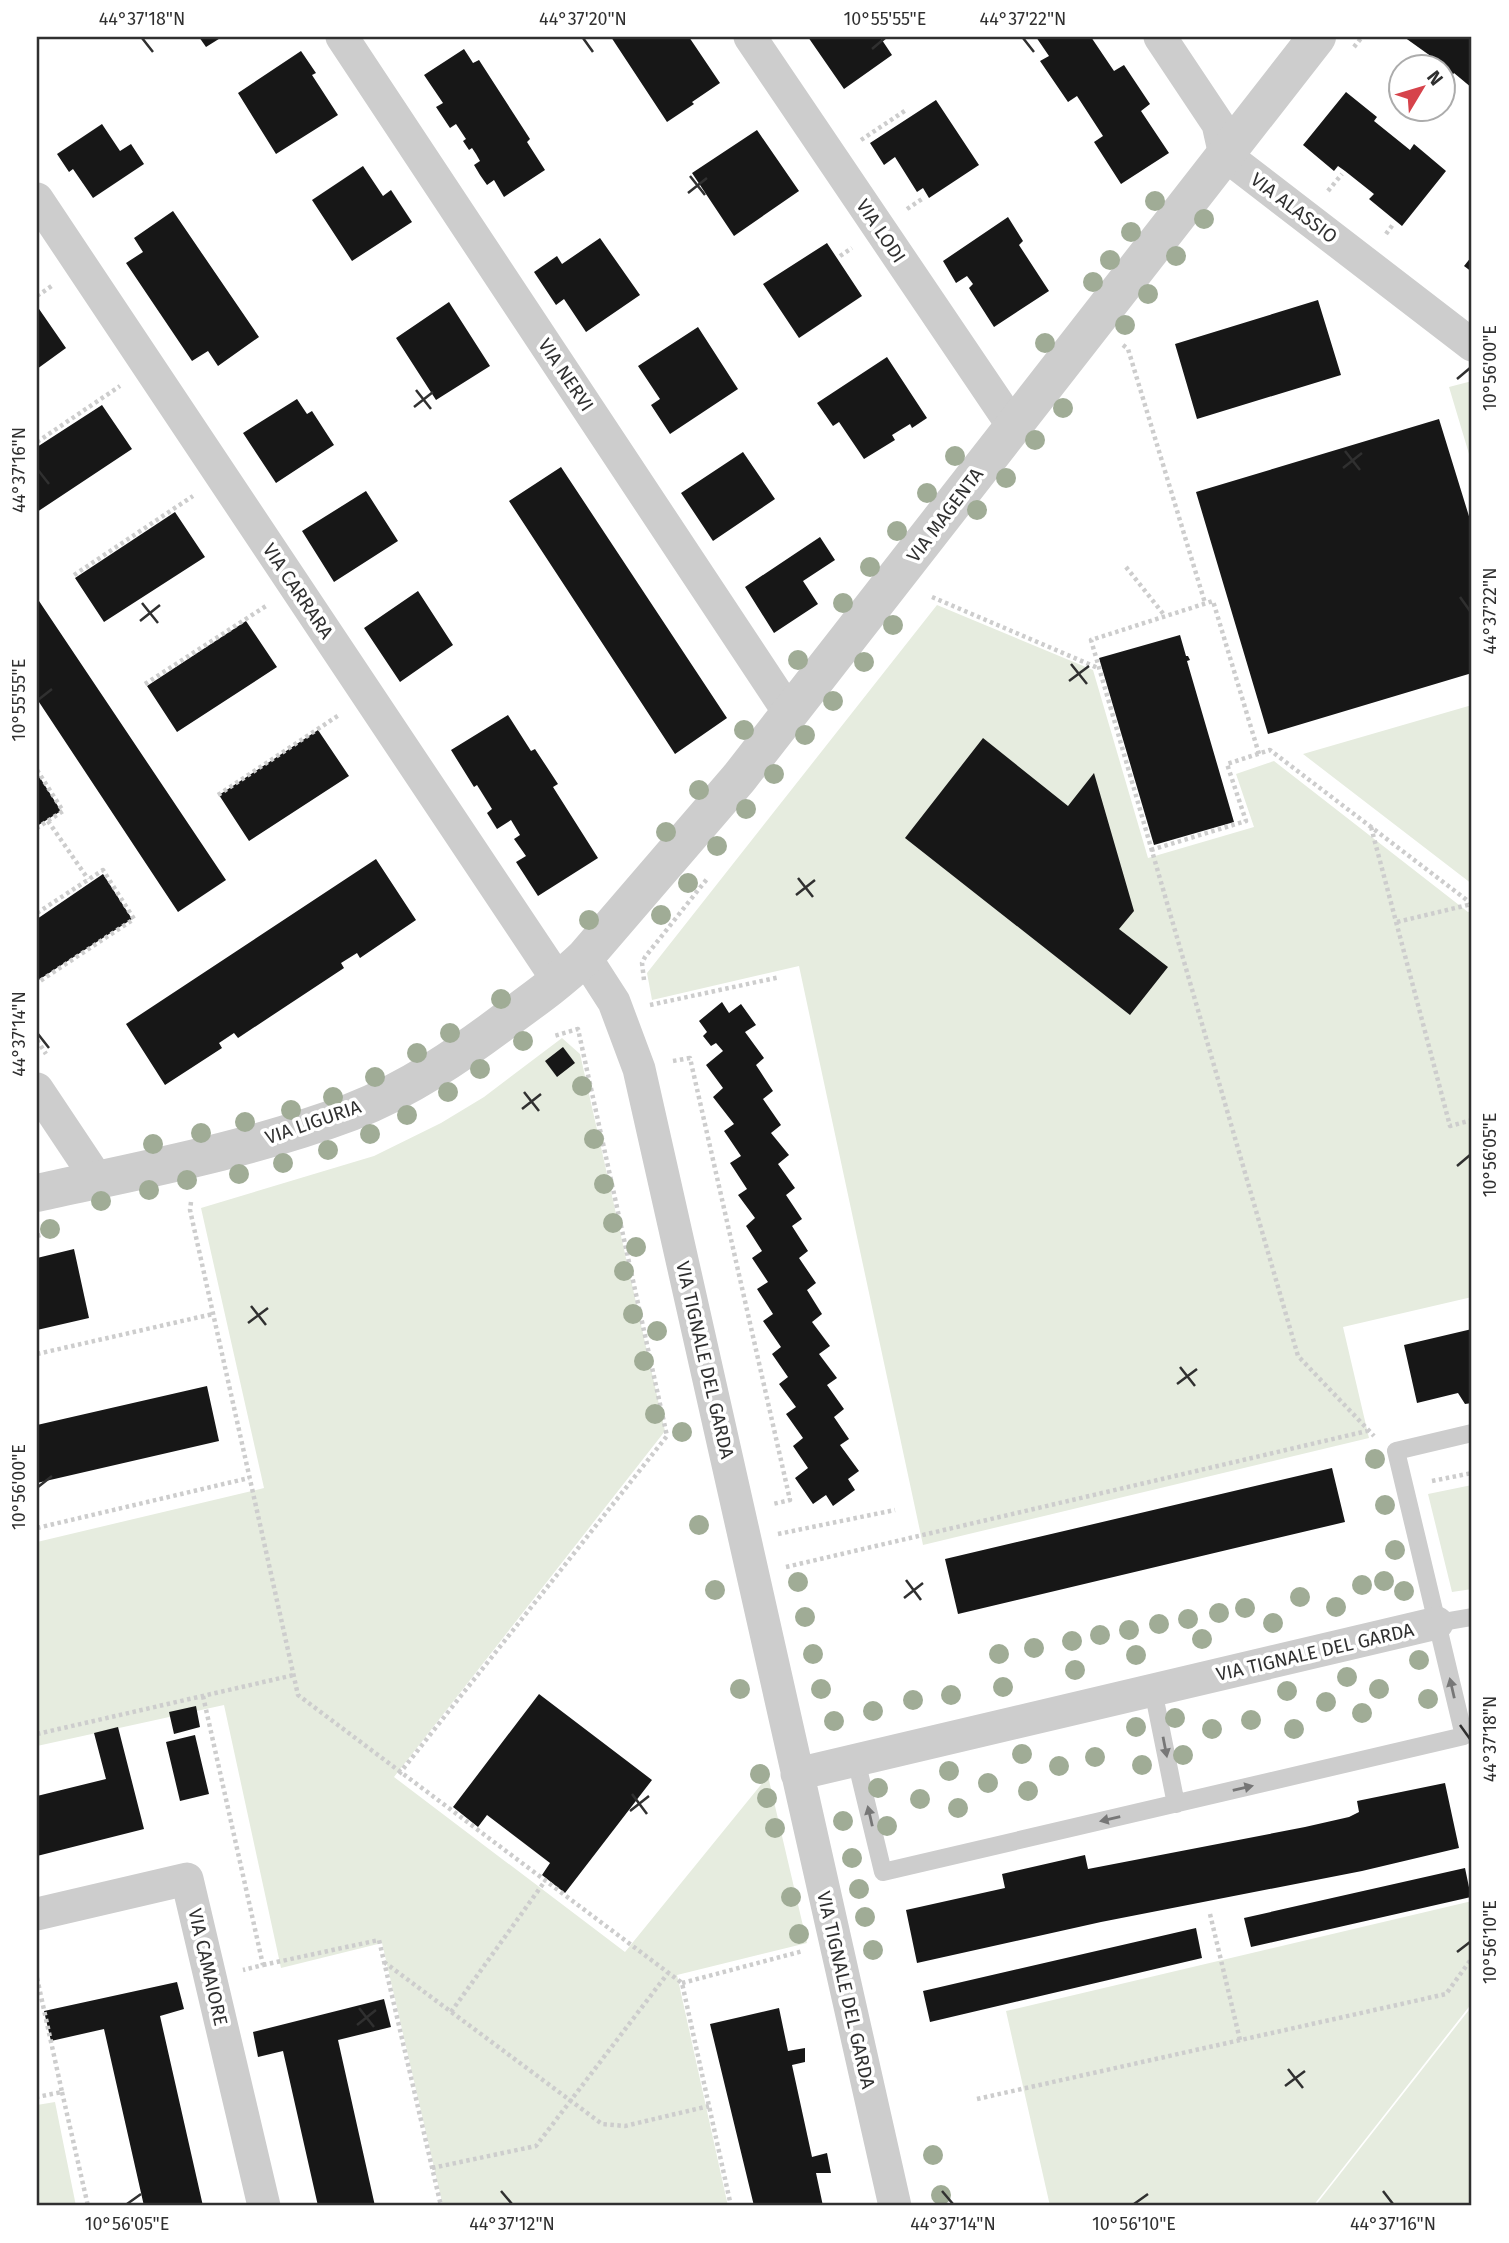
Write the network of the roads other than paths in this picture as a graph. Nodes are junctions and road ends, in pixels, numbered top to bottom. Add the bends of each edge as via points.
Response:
1 (342, 37) edge
2 (750, 37) edge
3 (1160, 37) edge
4 (1332, 46) edge
5 (1225, 155) junction
6 (37, 199) edge
7 (1472, 345) edge
8 (1013, 426) junction
9 (790, 714) junction
10 (572, 970) junction
11 (37, 1089) edge
12 (97, 1180) junction
13 (37, 1193) edge
14 (1472, 1433) edge
15 (1472, 1617) edge
16 (1437, 1623) junction
17 (1153, 1690) junction
18 (856, 1760) junction
19 (797, 1774) junction
20 (1176, 1804) junction
21 (37, 1914) edge
22 (264, 2206) edge
23 (895, 2206) edge

1 - 9 street, VIA NERVI
2 - 8 street, VIA LODI
3 - 5 street via 1218,124
4 - 5 street, VIA MAGENTA
5 - 7 street, VIA ALASSIO
5 - 8 street, VIA MAGENTA
6 - 10 street, VIA CARRARA
8 - 9 street, VIA MAGENTA
9 - 10 street, VIA MAGENTA
10 - 12 street, VIA LIGURIA via 468,1049 353,1111 284,1135
10 - 19 street, VIA TIGNALE DEL GARDA via 614,1002 639,1069
11 - 12 street
12 - 13 street, VIA LIGURIA
14 - 16 lane, VIA TIGNALE DEL GARDA via 1396,1451
15 - 16 lane, VIA TIGNALE DEL GARDA
16 - 17 street, VIA TIGNALE DEL GARDA
20 -> 16 lane, VIA TIGNALE DEL GARDA via 1464,1736
17 - 18 street, VIA TIGNALE DEL GARDA
17 -> 20 lane
18 - 19 street, VIA TIGNALE DEL GARDA
20 -> 18 lane, VIA TIGNALE DEL GARDA via 883,1872
19 - 23 street, VIA TIGNALE DEL GARDA
21 - 22 street, VIA CAMAIORE via 187,1879

